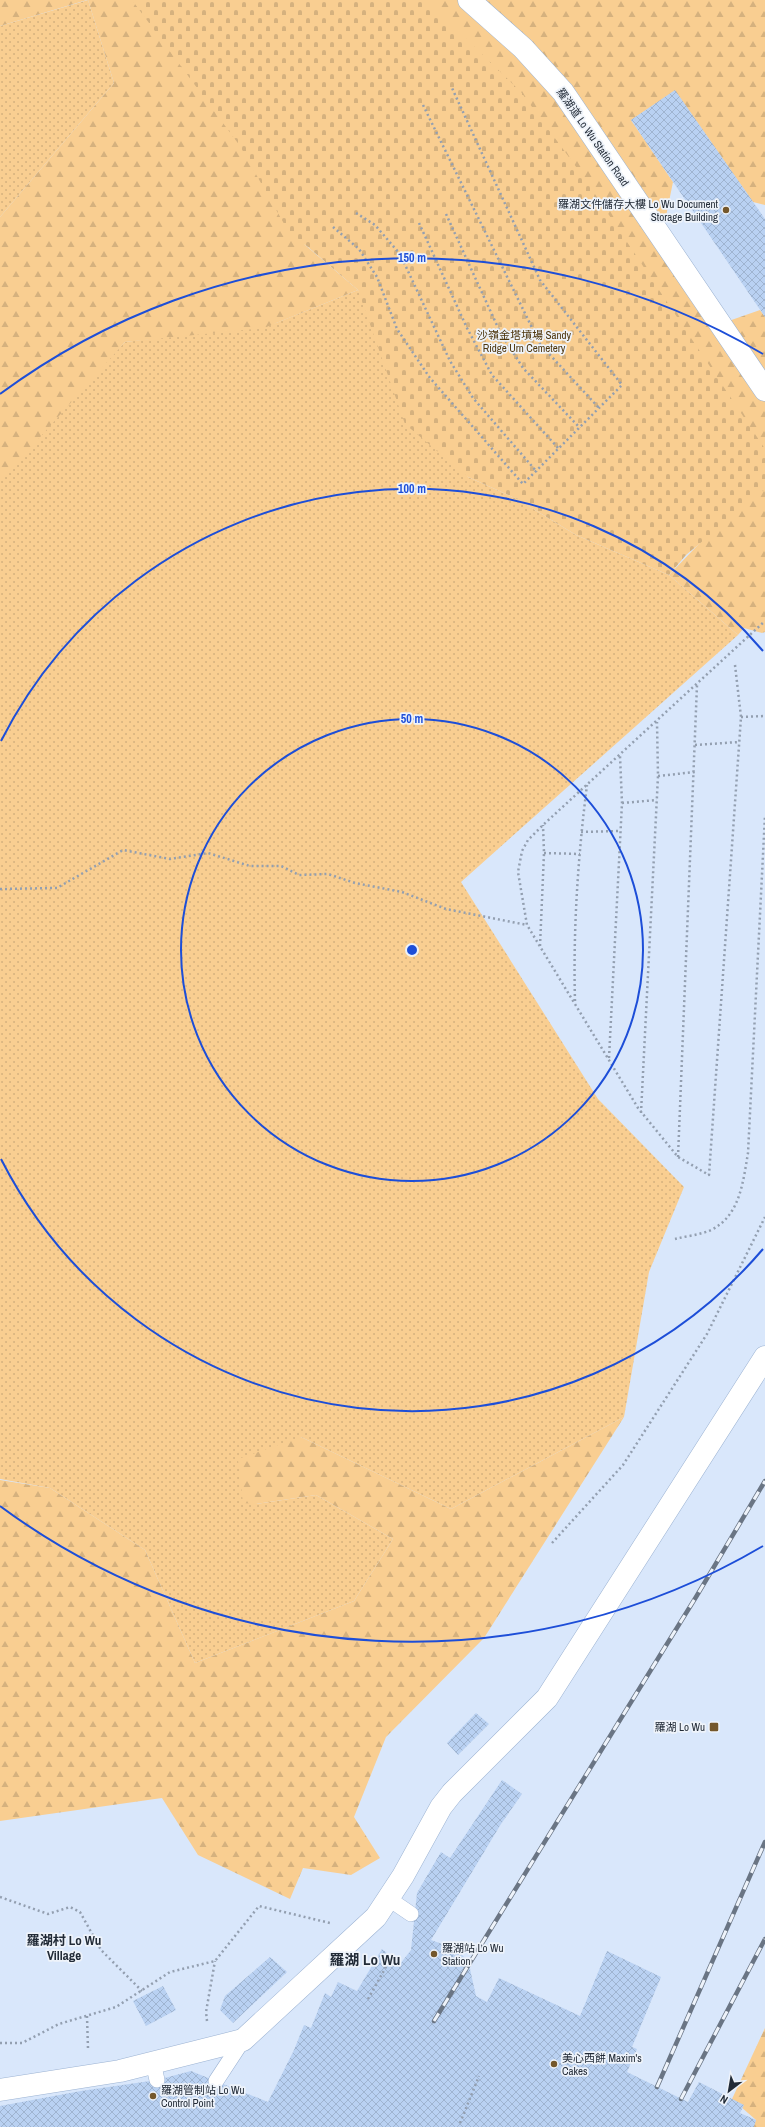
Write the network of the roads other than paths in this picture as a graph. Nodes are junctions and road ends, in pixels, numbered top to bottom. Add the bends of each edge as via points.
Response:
1 (469, 0) edge
2 (765, 390) edge
3 (765, 1357) edge
4 (389, 1899) junction
5 (411, 1914) dead end
6 (243, 2040) junction
7 (216, 2081) dead end
8 (0, 2090) edge

1 - 2 street, 羅湖道 Lo Wu Station Road via 523,48 563,92
3 - 4 street via 546,1698 441,1807
4 - 5 lane
4 - 6 street via 376,1917
6 - 7 lane
6 - 8 street via 155,2071 120,2071

